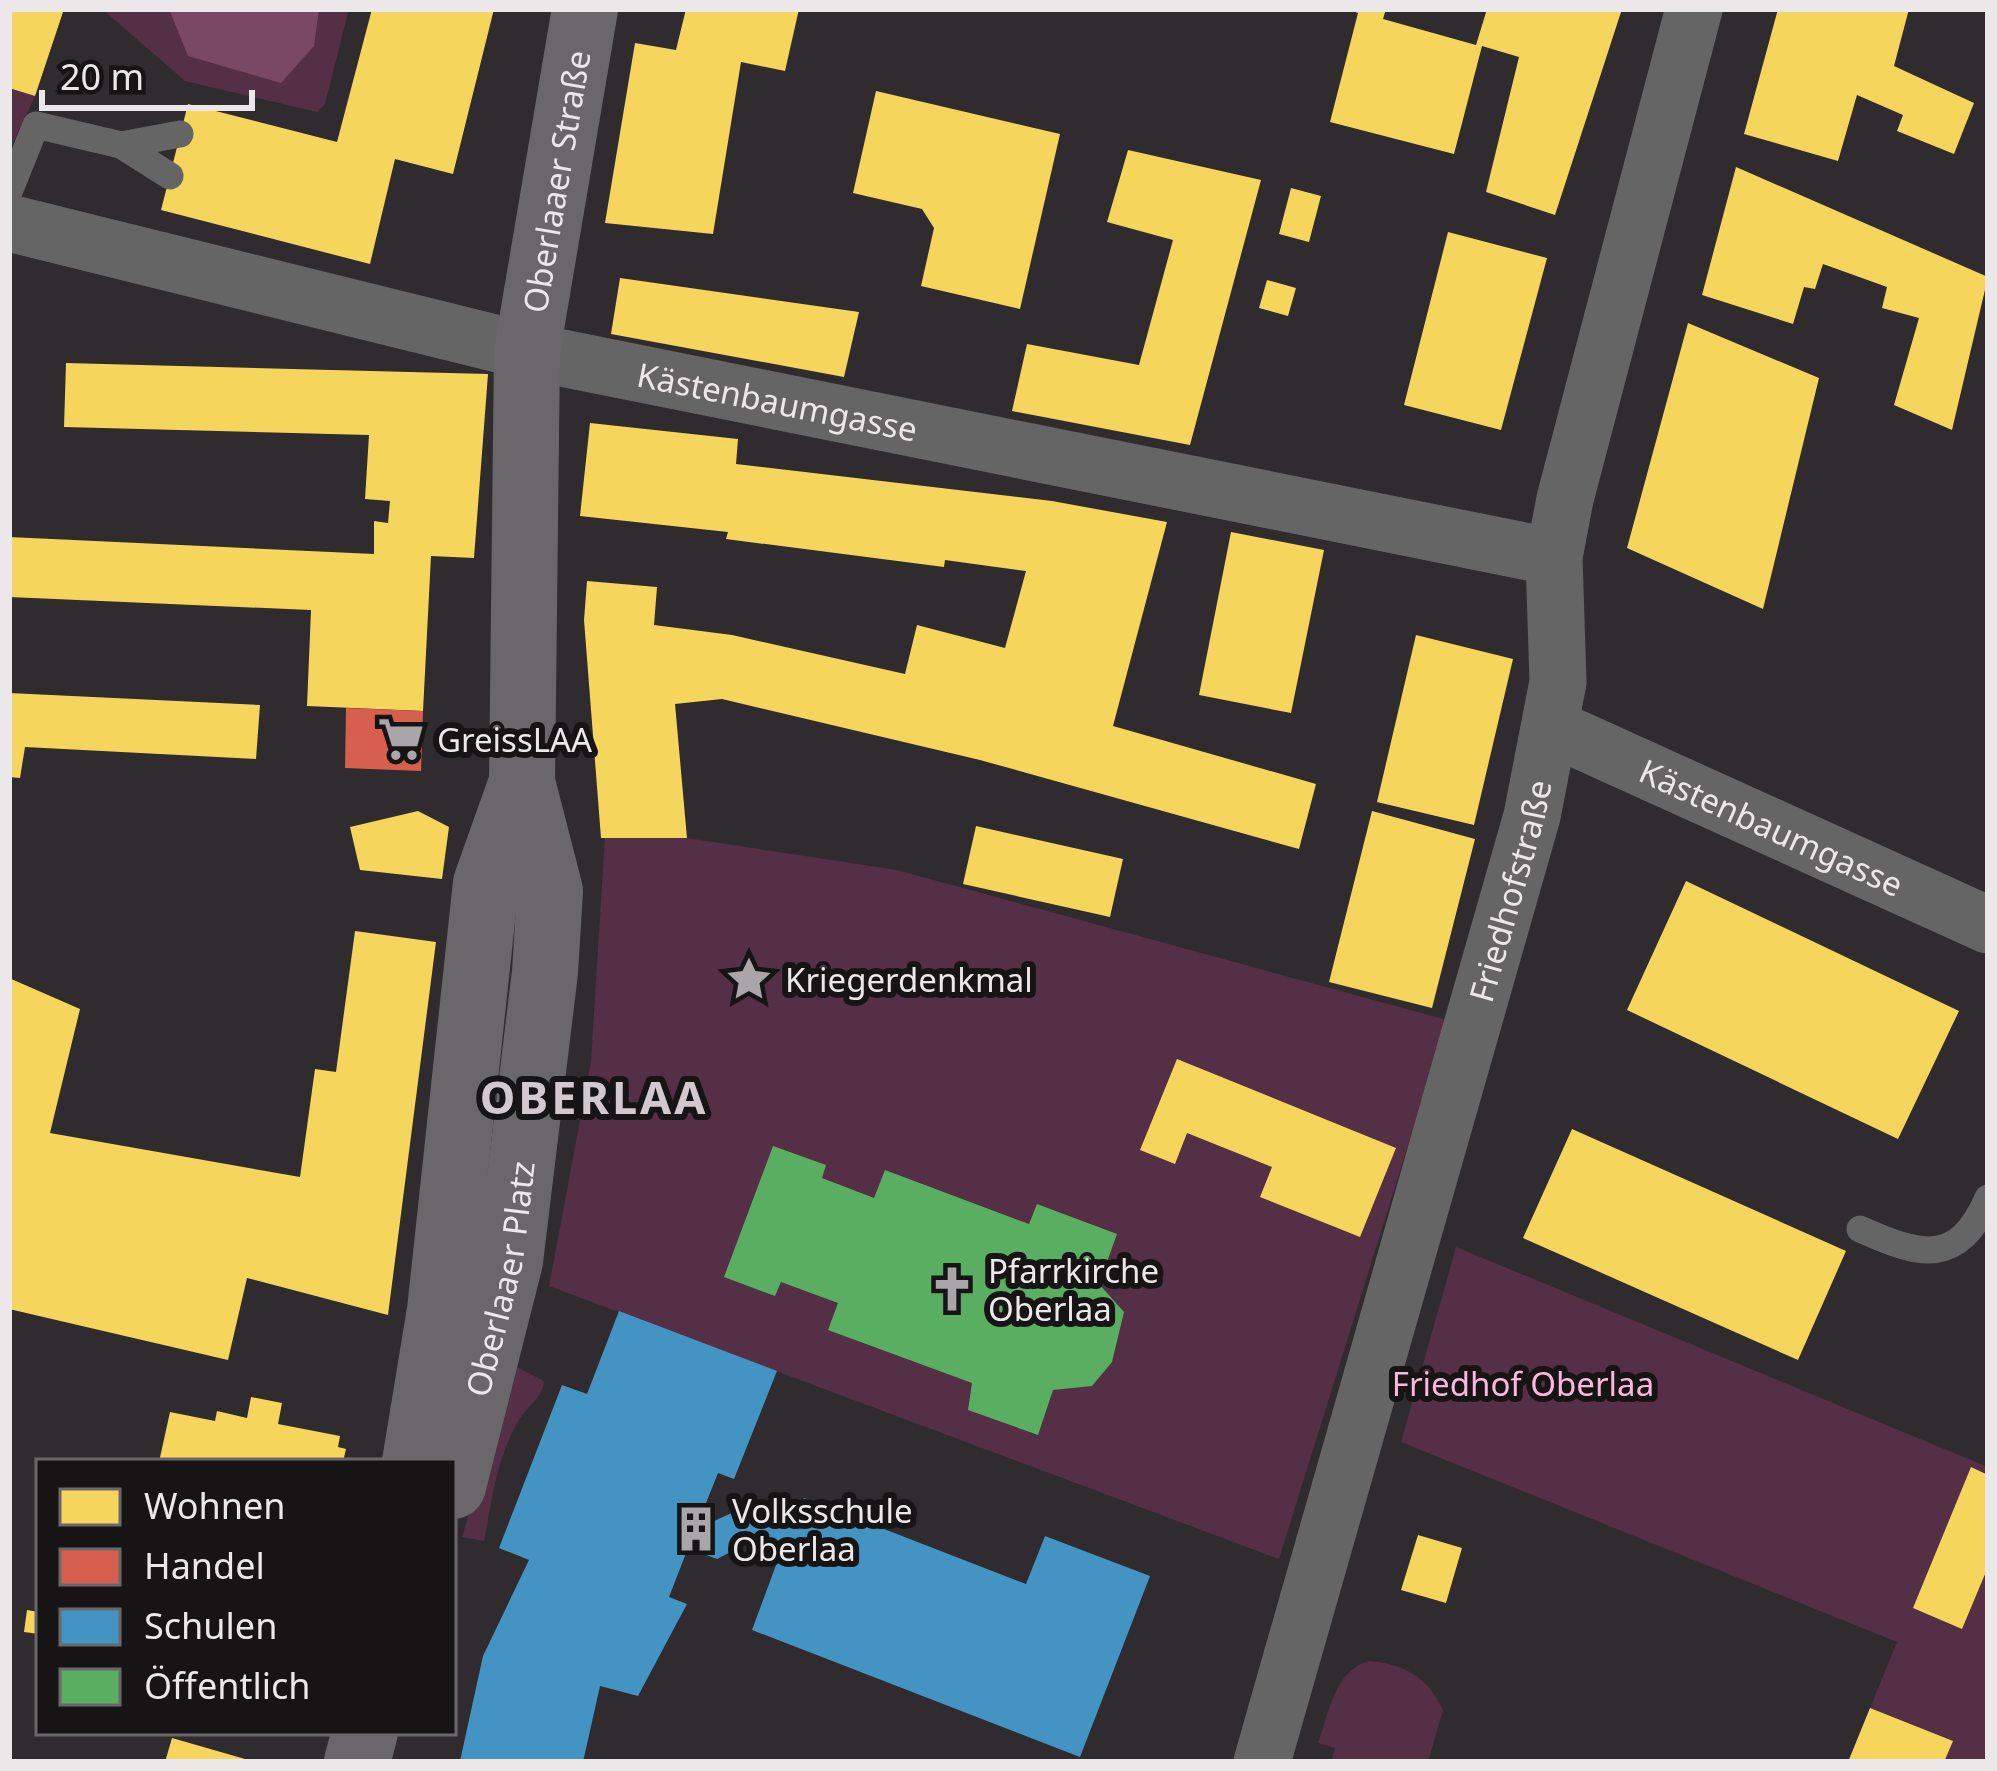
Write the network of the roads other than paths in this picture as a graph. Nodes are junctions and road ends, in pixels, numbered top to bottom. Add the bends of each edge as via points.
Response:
1 (585, 9) edge
2 (1694, 9) edge
3 (181, 134) dead end
4 (121, 145) junction
5 (170, 176) dead end
6 (9, 192) edge
7 (9, 223) edge
8 (526, 351) junction
9 (1554, 557) junction
10 (1553, 728) junction
11 (522, 782) junction
12 (1988, 925) edge
13 (1988, 1198) edge
14 (1860, 1229) dead end
15 (415, 1459) edge
16 (456, 1474) edge
17 (1262, 1762) edge

1 - 8 main road, Oberlaaer Straße
2 - 9 street, Friedhofstraße
3 - 4 lane
4 - 5 lane
4 - 6 lane via 36,125
7 - 8 street, Kästenbaumgasse
8 - 9 street, Kästenbaumgasse
8 - 11 main road, Oberlaaer Platz
9 - 10 street, Friedhofstraße
10 - 12 street, Kästenbaumgasse
10 - 17 street, Friedhofstraße via 1469,1049
11 - 15 main road, Oberlaaer Platz via 486,883 440,1310
11 - 16 main road, Oberlaaer Platz via 550,891 538,1043 510,1261
13 - 14 lane via 1977,1223 1943,1249 1898,1246

